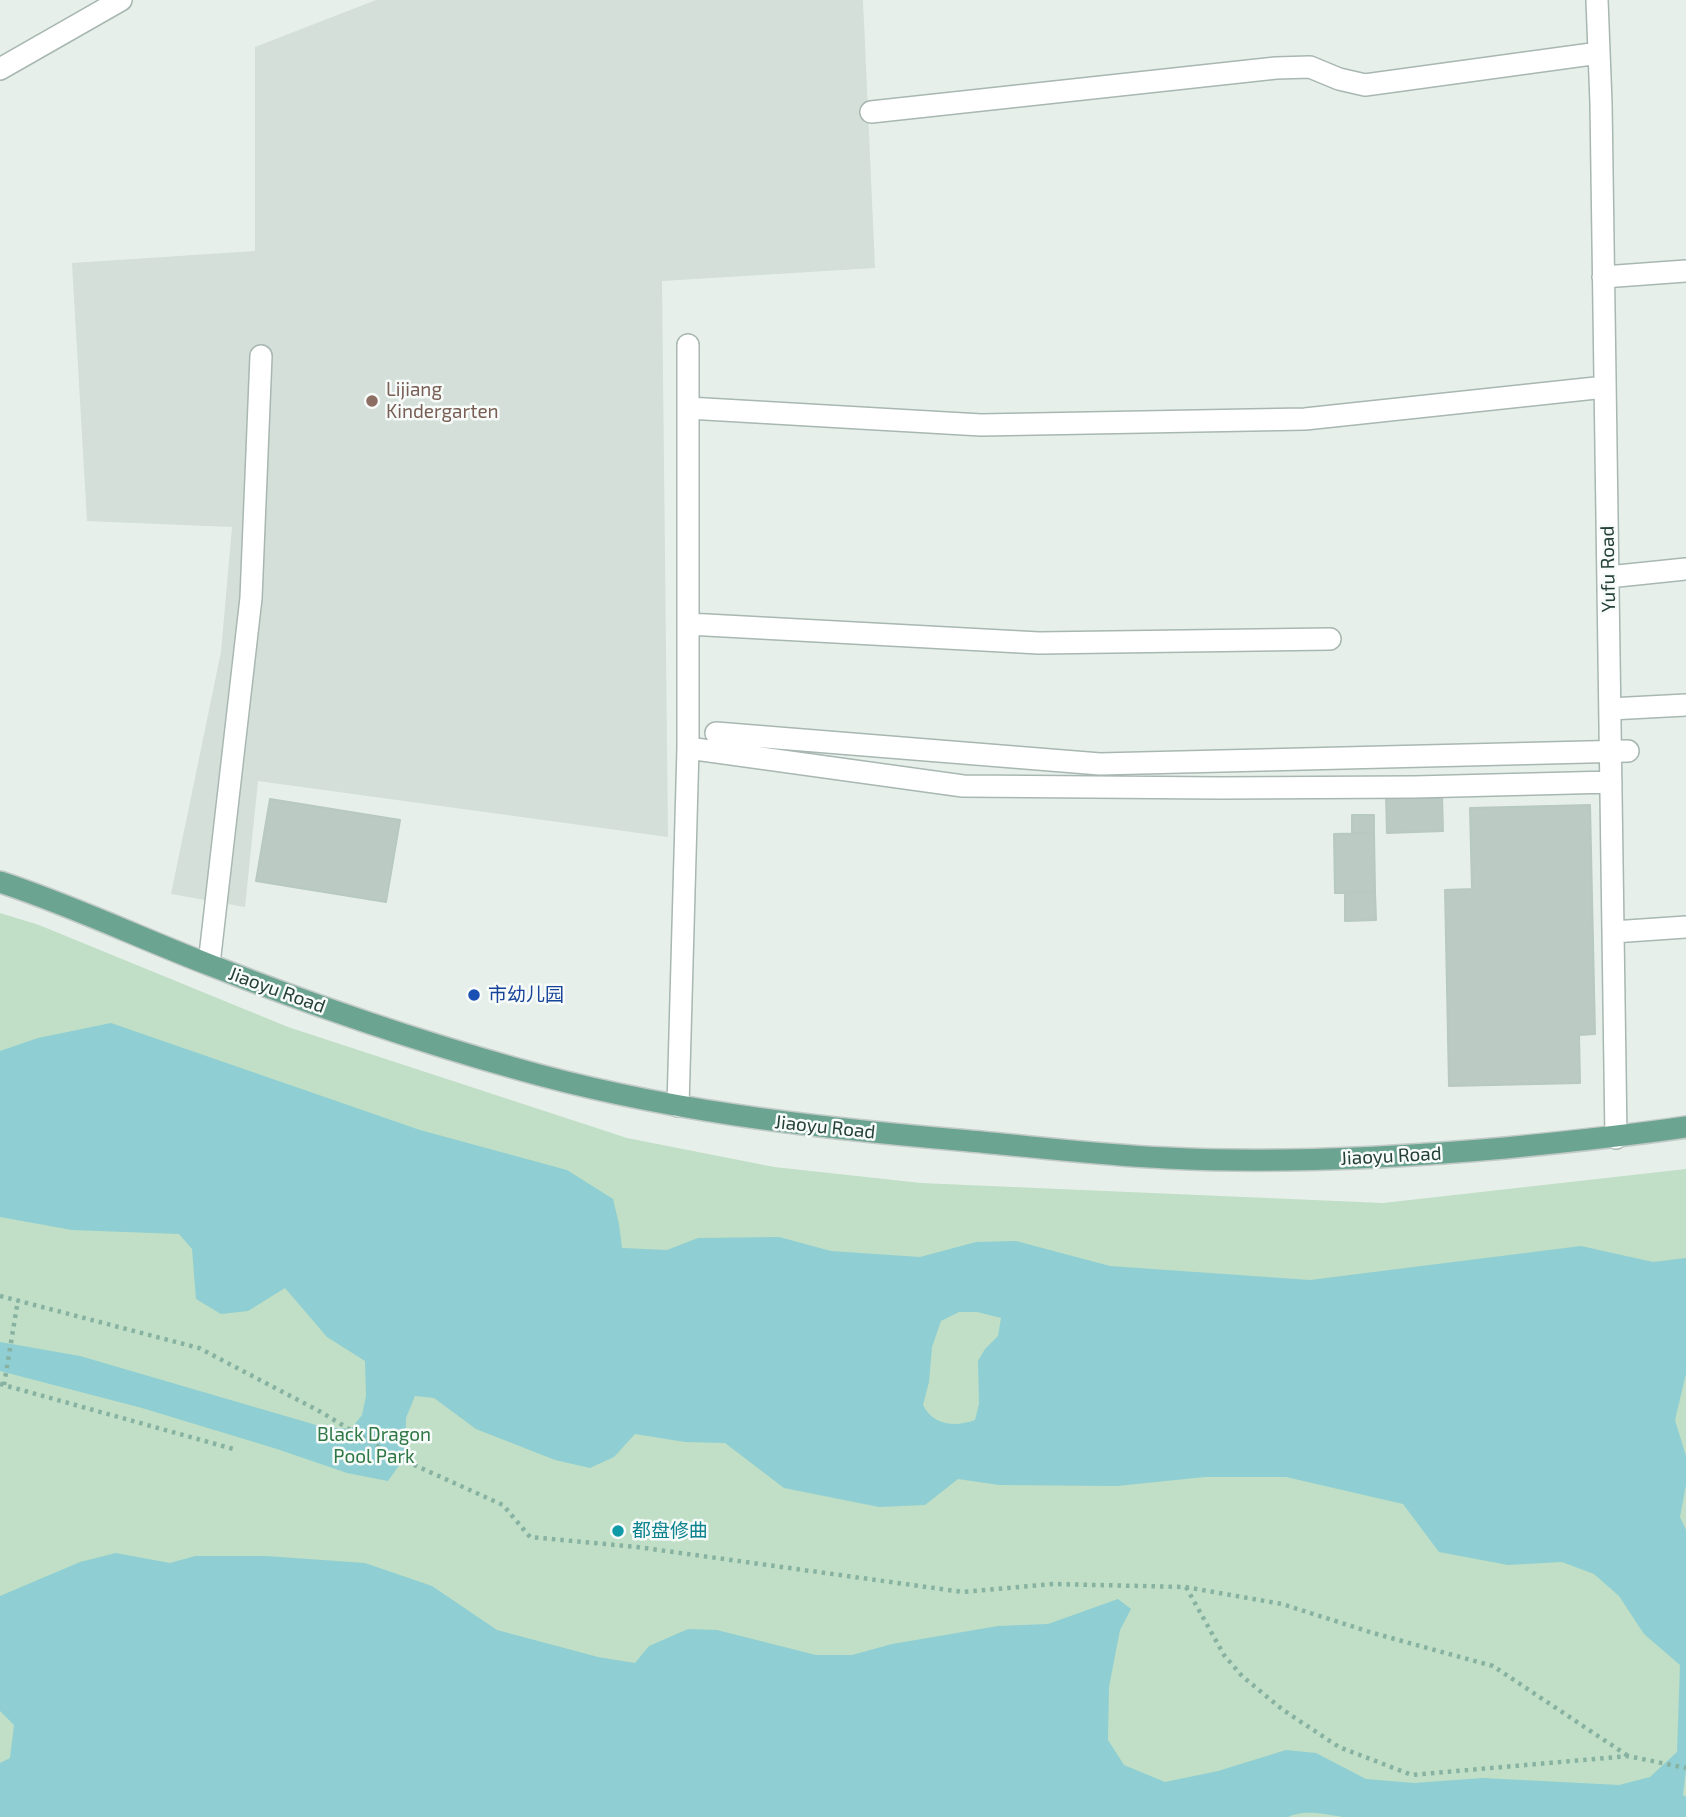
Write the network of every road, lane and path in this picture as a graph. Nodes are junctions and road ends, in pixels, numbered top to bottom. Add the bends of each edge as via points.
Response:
1 (121, 0) edge
2 (1597, 0) edge
3 (1599, 53) junction
4 (0, 69) edge
5 (871, 112) dead end
6 (1686, 271) edge
7 (1603, 277) junction
8 (688, 345) dead end
9 (261, 356) dead end
10 (1605, 387) junction
11 (688, 408) junction
12 (1686, 569) edge
13 (1608, 577) junction
14 (688, 624) junction
15 (1330, 639) dead end
16 (1686, 705) edge
17 (1609, 709) junction
18 (716, 733) dead end
19 (688, 748) junction
20 (1628, 751) dead end
21 (1611, 782) junction
22 (0, 881) edge
23 (1686, 928) edge
24 (1613, 932) junction
25 (209, 964) junction
26 (678, 1106) junction
27 (1686, 1127) edge
28 (1616, 1138) junction
29 (0, 1296) edge
30 (18, 1300) junction
31 (2, 1385) edge
32 (237, 1450) dead end
33 (1185, 1587) junction
34 (1628, 1756) junction
35 (1686, 1768) edge

1 - 4 street
2 - 3 street, Yufu Road
3 - 5 street via 1365,85 1310,67 1276,68
3 - 7 street, Yufu Road
6 - 7 street
7 - 10 street, Yufu Road
8 - 11 street
9 - 25 street via 251,598
10 - 11 street via 1292,419 981,425
10 - 13 street, Yufu Road
11 - 14 street
12 - 13 street
13 - 17 street, Yufu Road
14 - 15 street via 1039,643
14 - 19 street
16 - 17 street
17 - 21 street, Yufu Road
18 - 20 street via 1100,764
19 - 21 street via 962,786 1415,787
19 - 26 street
21 - 24 street, Yufu Road
22 - 25 main road, Jiaoyu Road
23 - 24 street
24 - 28 street, Yufu Road
25 - 26 main road, Jiaoyu Road via 516,1069
26 - 28 main road, Jiaoyu Road via 833,1129 1164,1158 1352,1159
27 - 28 main road, Jiaoyu Road
29 - 30 path
30 - 31 path
30 - 33 path via 199,1348 392,1455 503,1505 530,1538 637,1547 963,1592 1053,1584
31 - 32 path
33 - 34 path via 1282,1604 1493,1666
33 - 34 path via 1224,1655 1242,1676 1339,1747 1400,1771 1424,1775
34 - 35 path

